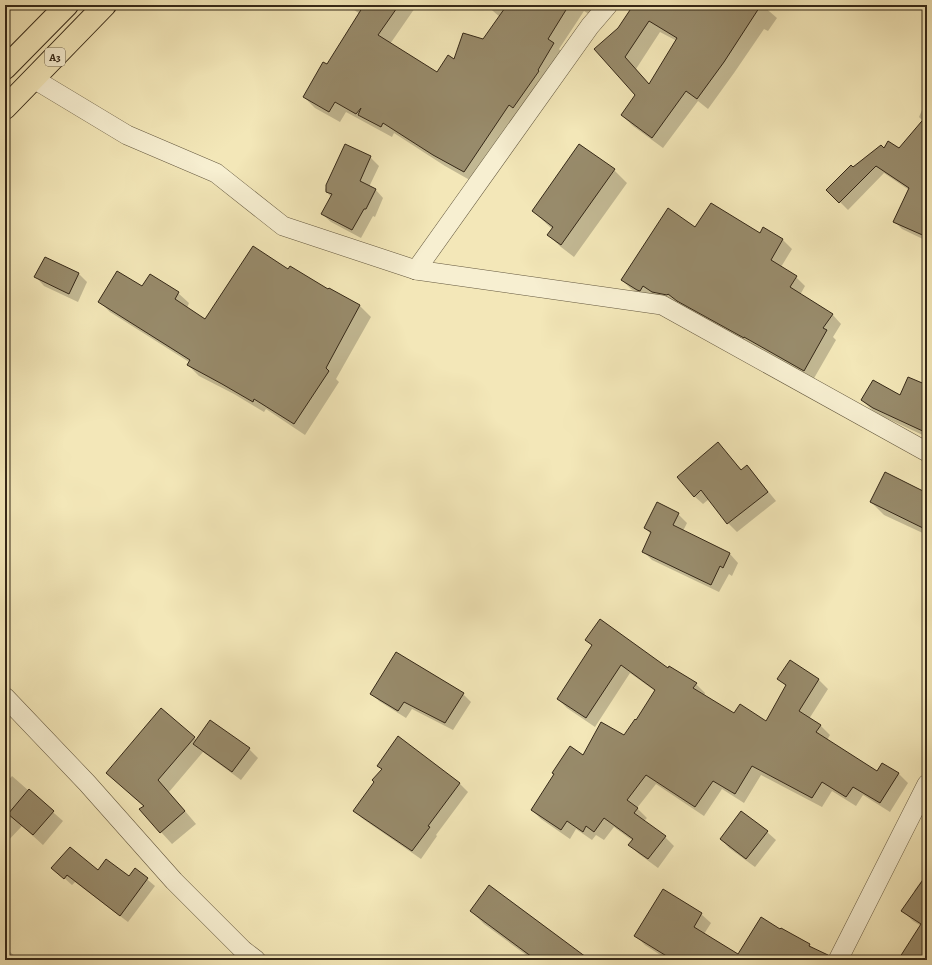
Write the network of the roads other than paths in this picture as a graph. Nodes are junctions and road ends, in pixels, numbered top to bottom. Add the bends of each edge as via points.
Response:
1 (67, 5) edge
2 (105, 5) edge
3 (608, 5) edge
4 (5, 68) edge
5 (34, 79) junction
6 (5, 108) edge
7 (416, 270) junction
8 (927, 452) edge
9 (5, 697) edge
10 (11, 717) edge
11 (927, 784) edge
12 (256, 960) edge
13 (838, 960) edge

1 - 4 highway, A3
2 - 5 highway, A3
3 - 7 street via 590,26
5 - 6 highway, A3
5 - 7 street via 128,135 216,173 283,226
7 - 8 street via 662,305
9 - 10 street
10 - 12 street via 87,783 174,881
11 - 13 street

